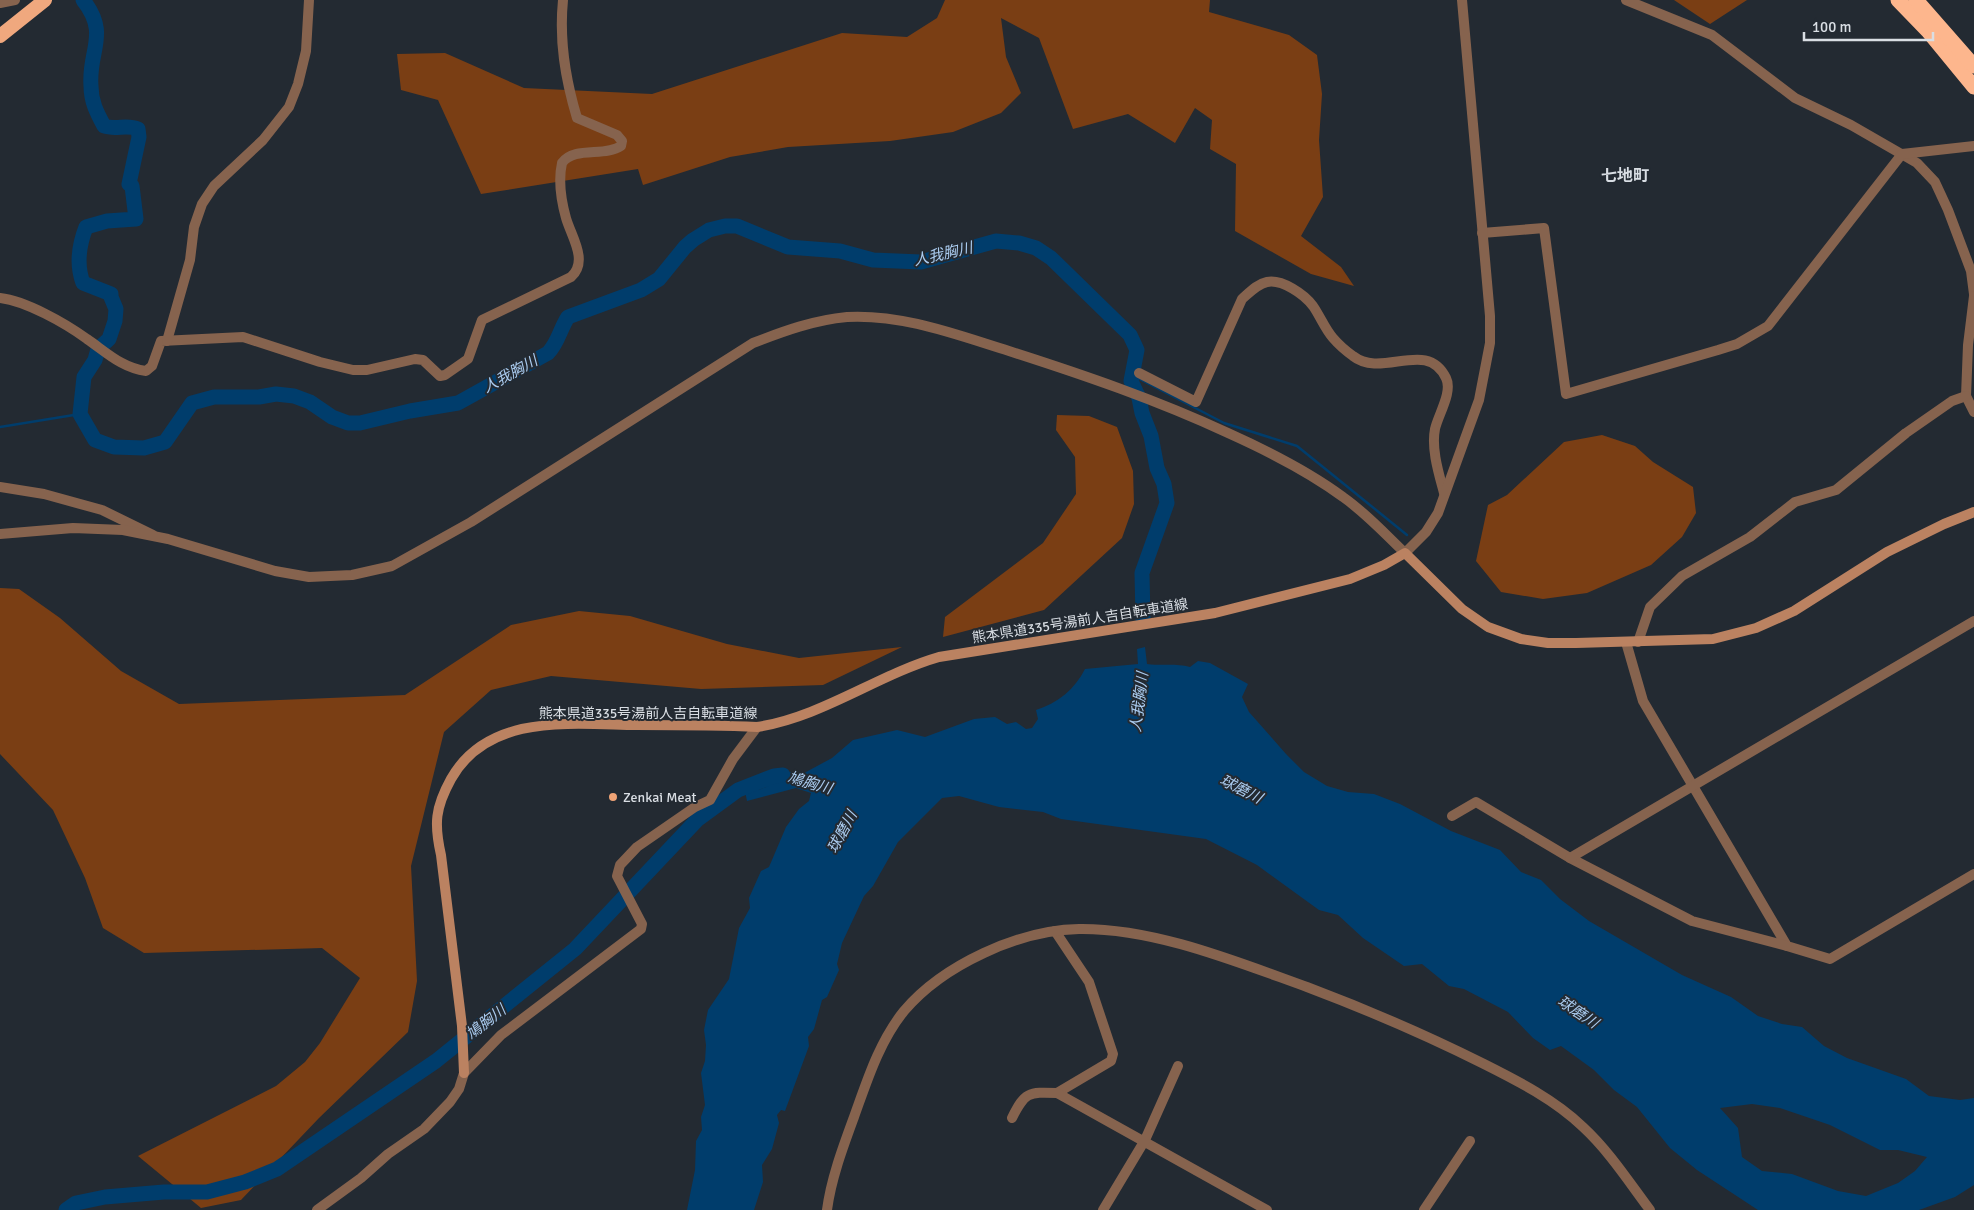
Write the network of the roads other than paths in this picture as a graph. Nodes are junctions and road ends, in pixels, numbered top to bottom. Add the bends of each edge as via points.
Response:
1 (15, 0) edge
2 (45, 0) edge
3 (309, 0) edge
4 (563, 0) edge
5 (1462, 0) edge
6 (1626, 0) edge
7 (1898, 0) edge
8 (1916, 0) edge
9 (0, 3) edge
10 (0, 36) edge
11 (1974, 66) edge
12 (1974, 87) edge
13 (1974, 146) edge
14 (1902, 154) junction
15 (1482, 233) junction
16 (1974, 295) edge
17 (0, 298) edge
18 (167, 341) junction
19 (1139, 373) dead end
20 (1966, 396) junction
21 (1974, 412) edge
22 (0, 487) edge
23 (1444, 493) junction
24 (1974, 512) edge
25 (0, 534) edge
26 (154, 536) junction
27 (1405, 553) junction
28 (1974, 621) edge
29 (1626, 642) junction
30 (1638, 642) junction
31 (757, 727) junction
32 (1692, 786) junction
33 (1452, 816) dead end
34 (1570, 858) junction
35 (1974, 874) edge
36 (1055, 931) junction
37 (1787, 946) junction
38 (1178, 1066) dead end
39 (464, 1073) junction
40 (1057, 1093) junction
41 (1012, 1118) dead end
42 (1145, 1140) junction
43 (1470, 1141) dead end
44 (317, 1210) edge
45 (828, 1210) edge
46 (1103, 1210) edge
47 (1267, 1210) edge
48 (1424, 1210) edge
49 (1650, 1210) edge

1 - 9 street
2 - 10 highway
3 - 18 street via 306,51 298,84 288,107 263,140 214,186 202,204
4 - 18 street via 560,28 565,78 577,118 617,135 622,141 618,148 569,157 562,163 560,190 566,220 578,250 579,265 572,277 482,320 468,359 444,376 423,360 353,370 243,337
5 - 15 street
6 - 14 street via 1712,36 1795,98
7 - 12 highway
8 - 11 highway
13 - 14 street
14 - 15 street via 1768,326 1737,344 1566,394 1544,228
14 - 16 street via 1917,163 1935,182 1964,250
15 - 23 street via 1490,343 1479,400
16 - 20 street
17 - 18 street via 59,321 125,367 146,371 152,366 160,342
19 - 23 street via 1196,402 1242,300 1252,289 1266,282 1281,284 1304,296 1333,338 1363,364 1416,359 1437,366 1449,389 1435,432
20 - 21 street
20 - 30 street via 1952,401 1906,433 1836,490 1795,502 1750,537 1682,576 1650,607
22 - 26 street via 44,494 102,510
23 - 27 street via 1438,513 1426,532
24 - 30 main road via 1887,552 1794,610 1756,628 1713,639
25 - 26 street via 73,528 123,530
26 - 27 street via 275,571 309,576 352,575 392,566 471,522 753,343 802,324 848,317 889,318 928,326 1091,377 1157,402 1250,443 1318,480 1344,498
27 - 29 main road via 1462,608 1488,627 1521,639 1548,644
27 - 31 main road, 熊本県道335号湯前人吉自転車道線 via 1350,579 1215,613 939,657 909,666 800,717
28 - 32 street
29 - 30 main road
29 - 32 street via 1643,702
31 - 39 street via 710,800 636,847 620,865 616,876 642,924 641,929 501,1035
31 - 39 main road, 熊本県道335号湯前人吉自転車道線 via 537,726 500,736 466,757 441,797 435,829 462,1026
32 - 34 street
32 - 37 street
33 - 34 street via 1476,802
34 - 37 street via 1692,921
35 - 37 street via 1830,959
36 - 40 street via 1089,982 1113,1054 1111,1061
36 - 45 street via 1029,936 974,958 931,986 904,1011 872,1067 848,1133
36 - 49 street via 1116,931 1185,947 1363,1008 1431,1038 1506,1076 1571,1116 1599,1143
38 - 42 street
39 - 44 street via 450,1102 424,1129
40 - 41 street via 1024,1096
40 - 42 street
42 - 46 street
42 - 47 street
43 - 48 street

